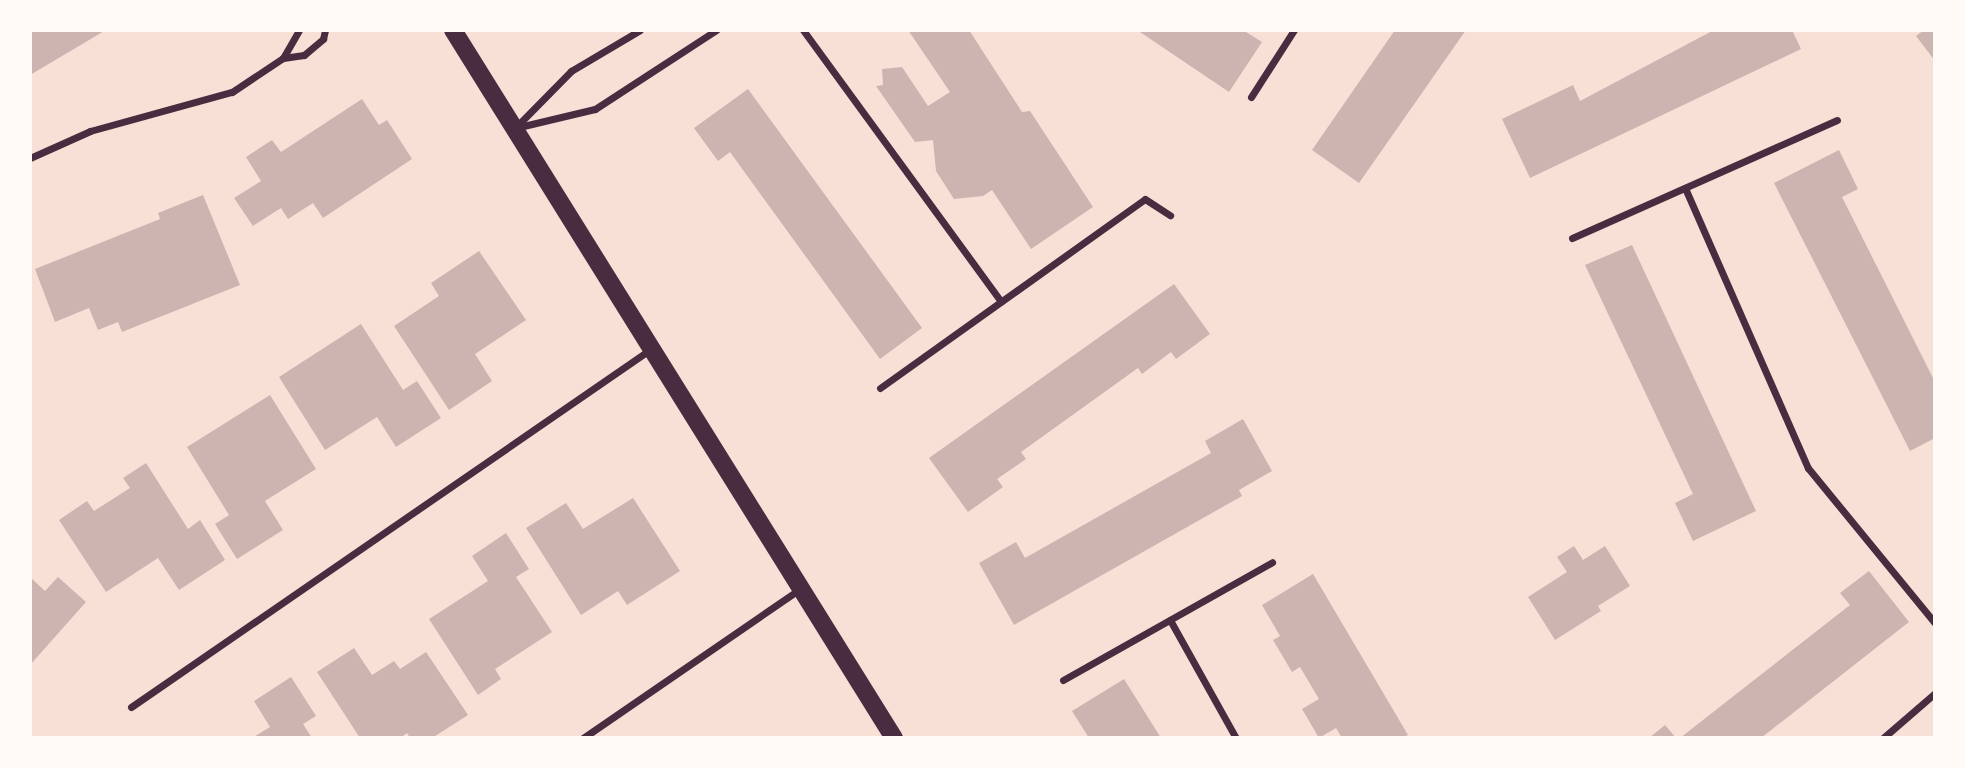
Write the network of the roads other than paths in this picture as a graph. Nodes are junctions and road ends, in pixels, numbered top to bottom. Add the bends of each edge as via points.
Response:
1 (299, 30) edge
2 (326, 30) edge
3 (453, 30) edge
4 (640, 30) edge
5 (716, 30) edge
6 (803, 30) edge
7 (1294, 30) edge
8 (283, 58) junction
9 (1251, 97) dead end
10 (1837, 120) dead end
11 (514, 129) junction
12 (30, 158) edge
13 (1685, 188) junction
14 (1170, 215) dead end
15 (1572, 238) dead end
16 (1001, 302) junction
17 (652, 349) junction
18 (880, 388) dead end
19 (1272, 562) dead end
20 (801, 589) junction
21 (1170, 620) junction
22 (1935, 623) edge
23 (1063, 680) dead end
24 (1935, 693) edge
25 (131, 707) dead end
26 (583, 738) edge
27 (894, 738) edge
28 (1236, 738) edge
29 (1883, 738) edge

1 - 8 street
2 - 8 street via 323,39 304,55
3 - 11 main road
4 - 11 street via 570,71
5 - 11 street via 595,109
6 - 16 street
7 - 9 street
8 - 12 street via 232,92 90,131
10 - 13 street
11 - 17 main road
13 - 15 street
13 - 22 street via 1808,468
14 - 16 street via 1145,199
16 - 18 street
17 - 20 main road
17 - 25 street
19 - 21 street
20 - 26 street
20 - 27 main road
21 - 23 street
21 - 28 street
24 - 29 street

